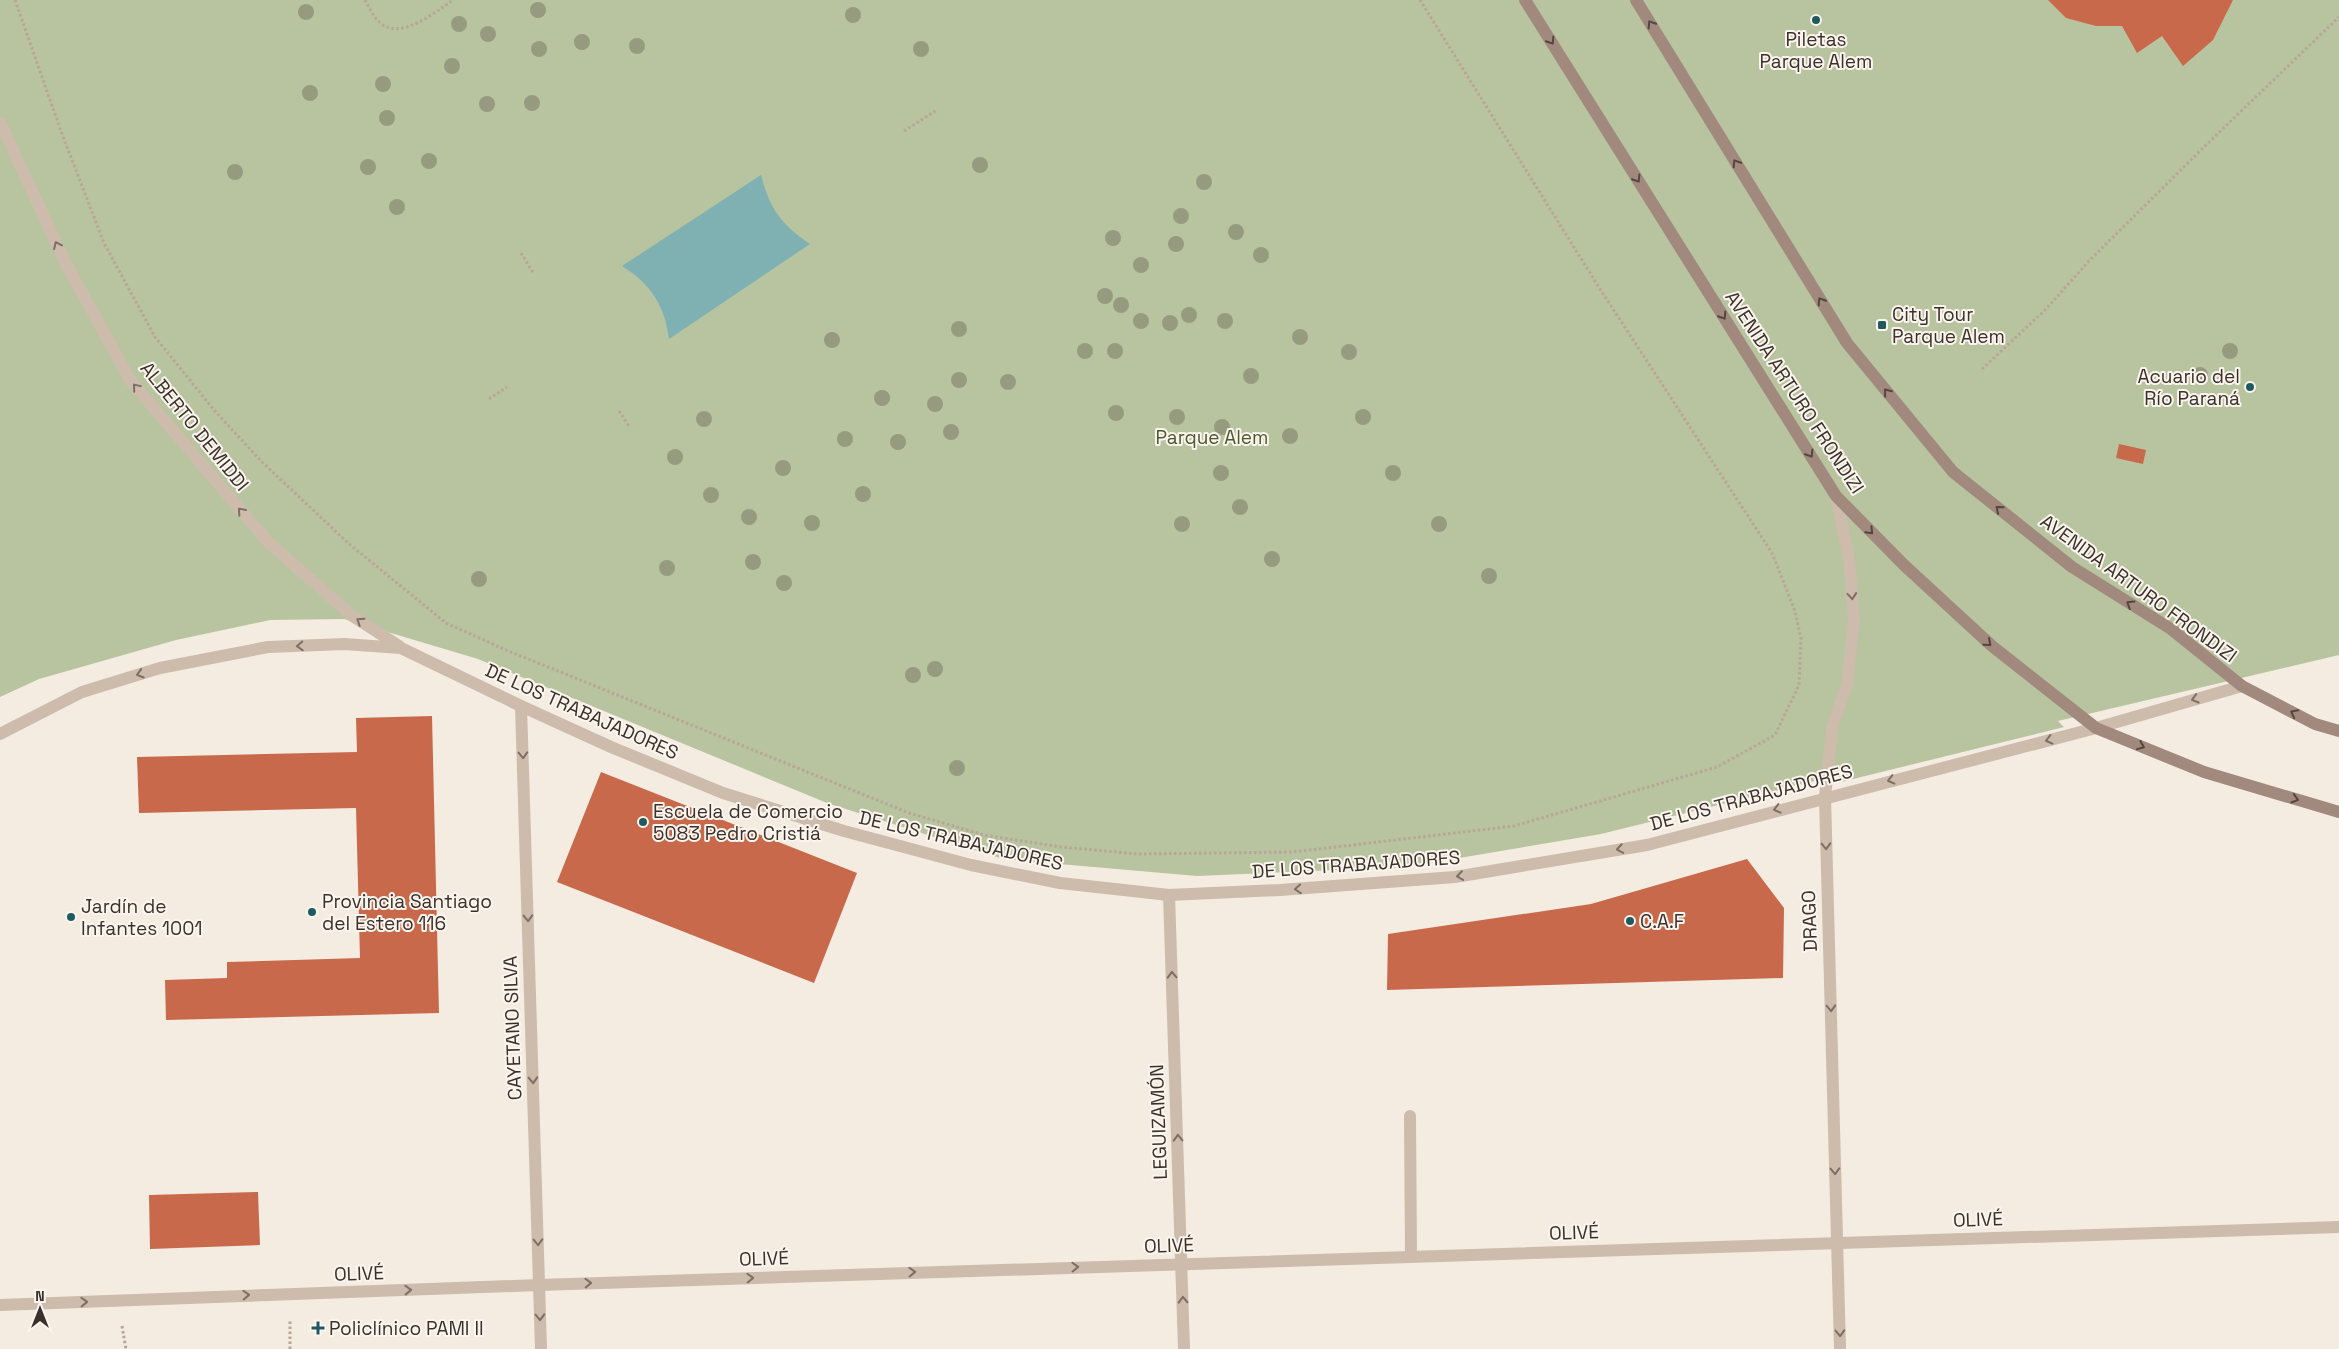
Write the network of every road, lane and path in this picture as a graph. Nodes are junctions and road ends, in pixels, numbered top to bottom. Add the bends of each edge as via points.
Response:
1 (15, 0) edge
2 (365, 0) edge
3 (453, 0) edge
4 (1420, 0) edge
5 (1525, 0) edge
6 (1636, 0) edge
7 (2339, 16) edge
8 (937, 110) dead end
9 (0, 122) edge
10 (904, 131) dead end
11 (521, 253) dead end
12 (534, 274) dead end
13 (1982, 369) dead end
14 (508, 388) dead end
15 (489, 399) dead end
16 (619, 411) dead end
17 (629, 426) dead end
18 (1836, 496) junction
19 (401, 648) junction
20 (2242, 686) junction
21 (521, 706) junction
22 (2096, 728) junction
23 (2339, 731) edge
24 (0, 734) edge
25 (1824, 797) junction
26 (2339, 812) edge
27 (1169, 895) junction
28 (1410, 1116) dead end
29 (2339, 1227) edge
30 (1837, 1242) junction
31 (1411, 1256) junction
32 (1182, 1263) junction
33 (539, 1285) junction
34 (0, 1305) edge
35 (541, 1349) edge
36 (1184, 1349) edge
37 (1840, 1349) edge

1 - 4 path via 104,243 155,337 214,410 262,462 348,543 446,623 909,813 984,835 1138,854 1292,852 1514,826 1717,767 1774,735 1799,685 1801,639 1795,611 1772,553 1600,289
2 - 3 path via 386,27 400,28 419,23
5 -> 18 main road, AVENIDA ARTURO FRONDIZI
20 -> 6 main road, AVENIDA ARTURO FRONDIZI via 2171,630 2072,567 1953,472 1847,343
7 - 13 path
8 - 10 path
19 -> 9 street, ALBERTO DEMIDDI via 351,615 268,542 130,380 65,262
11 - 12 path
14 - 15 path
16 - 17 path
18 -> 22 main road, AVENIDA ARTURO FRONDIZI via 1904,565 1992,646
18 -> 25 street, DRAGO via 1849,559 1854,620 1847,684 1832,728
19 - 21 street, DE LOS TRABAJADORES
19 -> 24 street, DE LOS TRABAJADORES via 344,644 268,647 160,668 82,692
20 -> 22 street, DE LOS TRABAJADORES
23 -> 20 main road, AVENIDA ARTURO FRONDIZI via 2315,724
21 - 27 street, DE LOS TRABAJADORES via 724,793 844,831 971,865 1051,881
21 -> 33 street, CAYETANO SILVA
22 -> 25 street, DE LOS TRABAJADORES
22 -> 26 main road, AVENIDA ARTURO FRONDIZI via 2204,772
25 -> 27 street, DE LOS TRABAJADORES via 1647,845 1456,877
25 -> 30 street, DRAGO
32 -> 27 street, LEGUIZAMÓN
28 - 31 street
29 - 30 street, OLIVÉ
30 - 31 street, OLIVÉ
30 -> 37 street, DRAGO
31 - 32 street, OLIVÉ
33 -> 32 street, OLIVÉ
36 -> 32 street, LEGUIZAMÓN
34 -> 33 street, OLIVÉ
33 -> 35 street, CAYETANO SILVA

